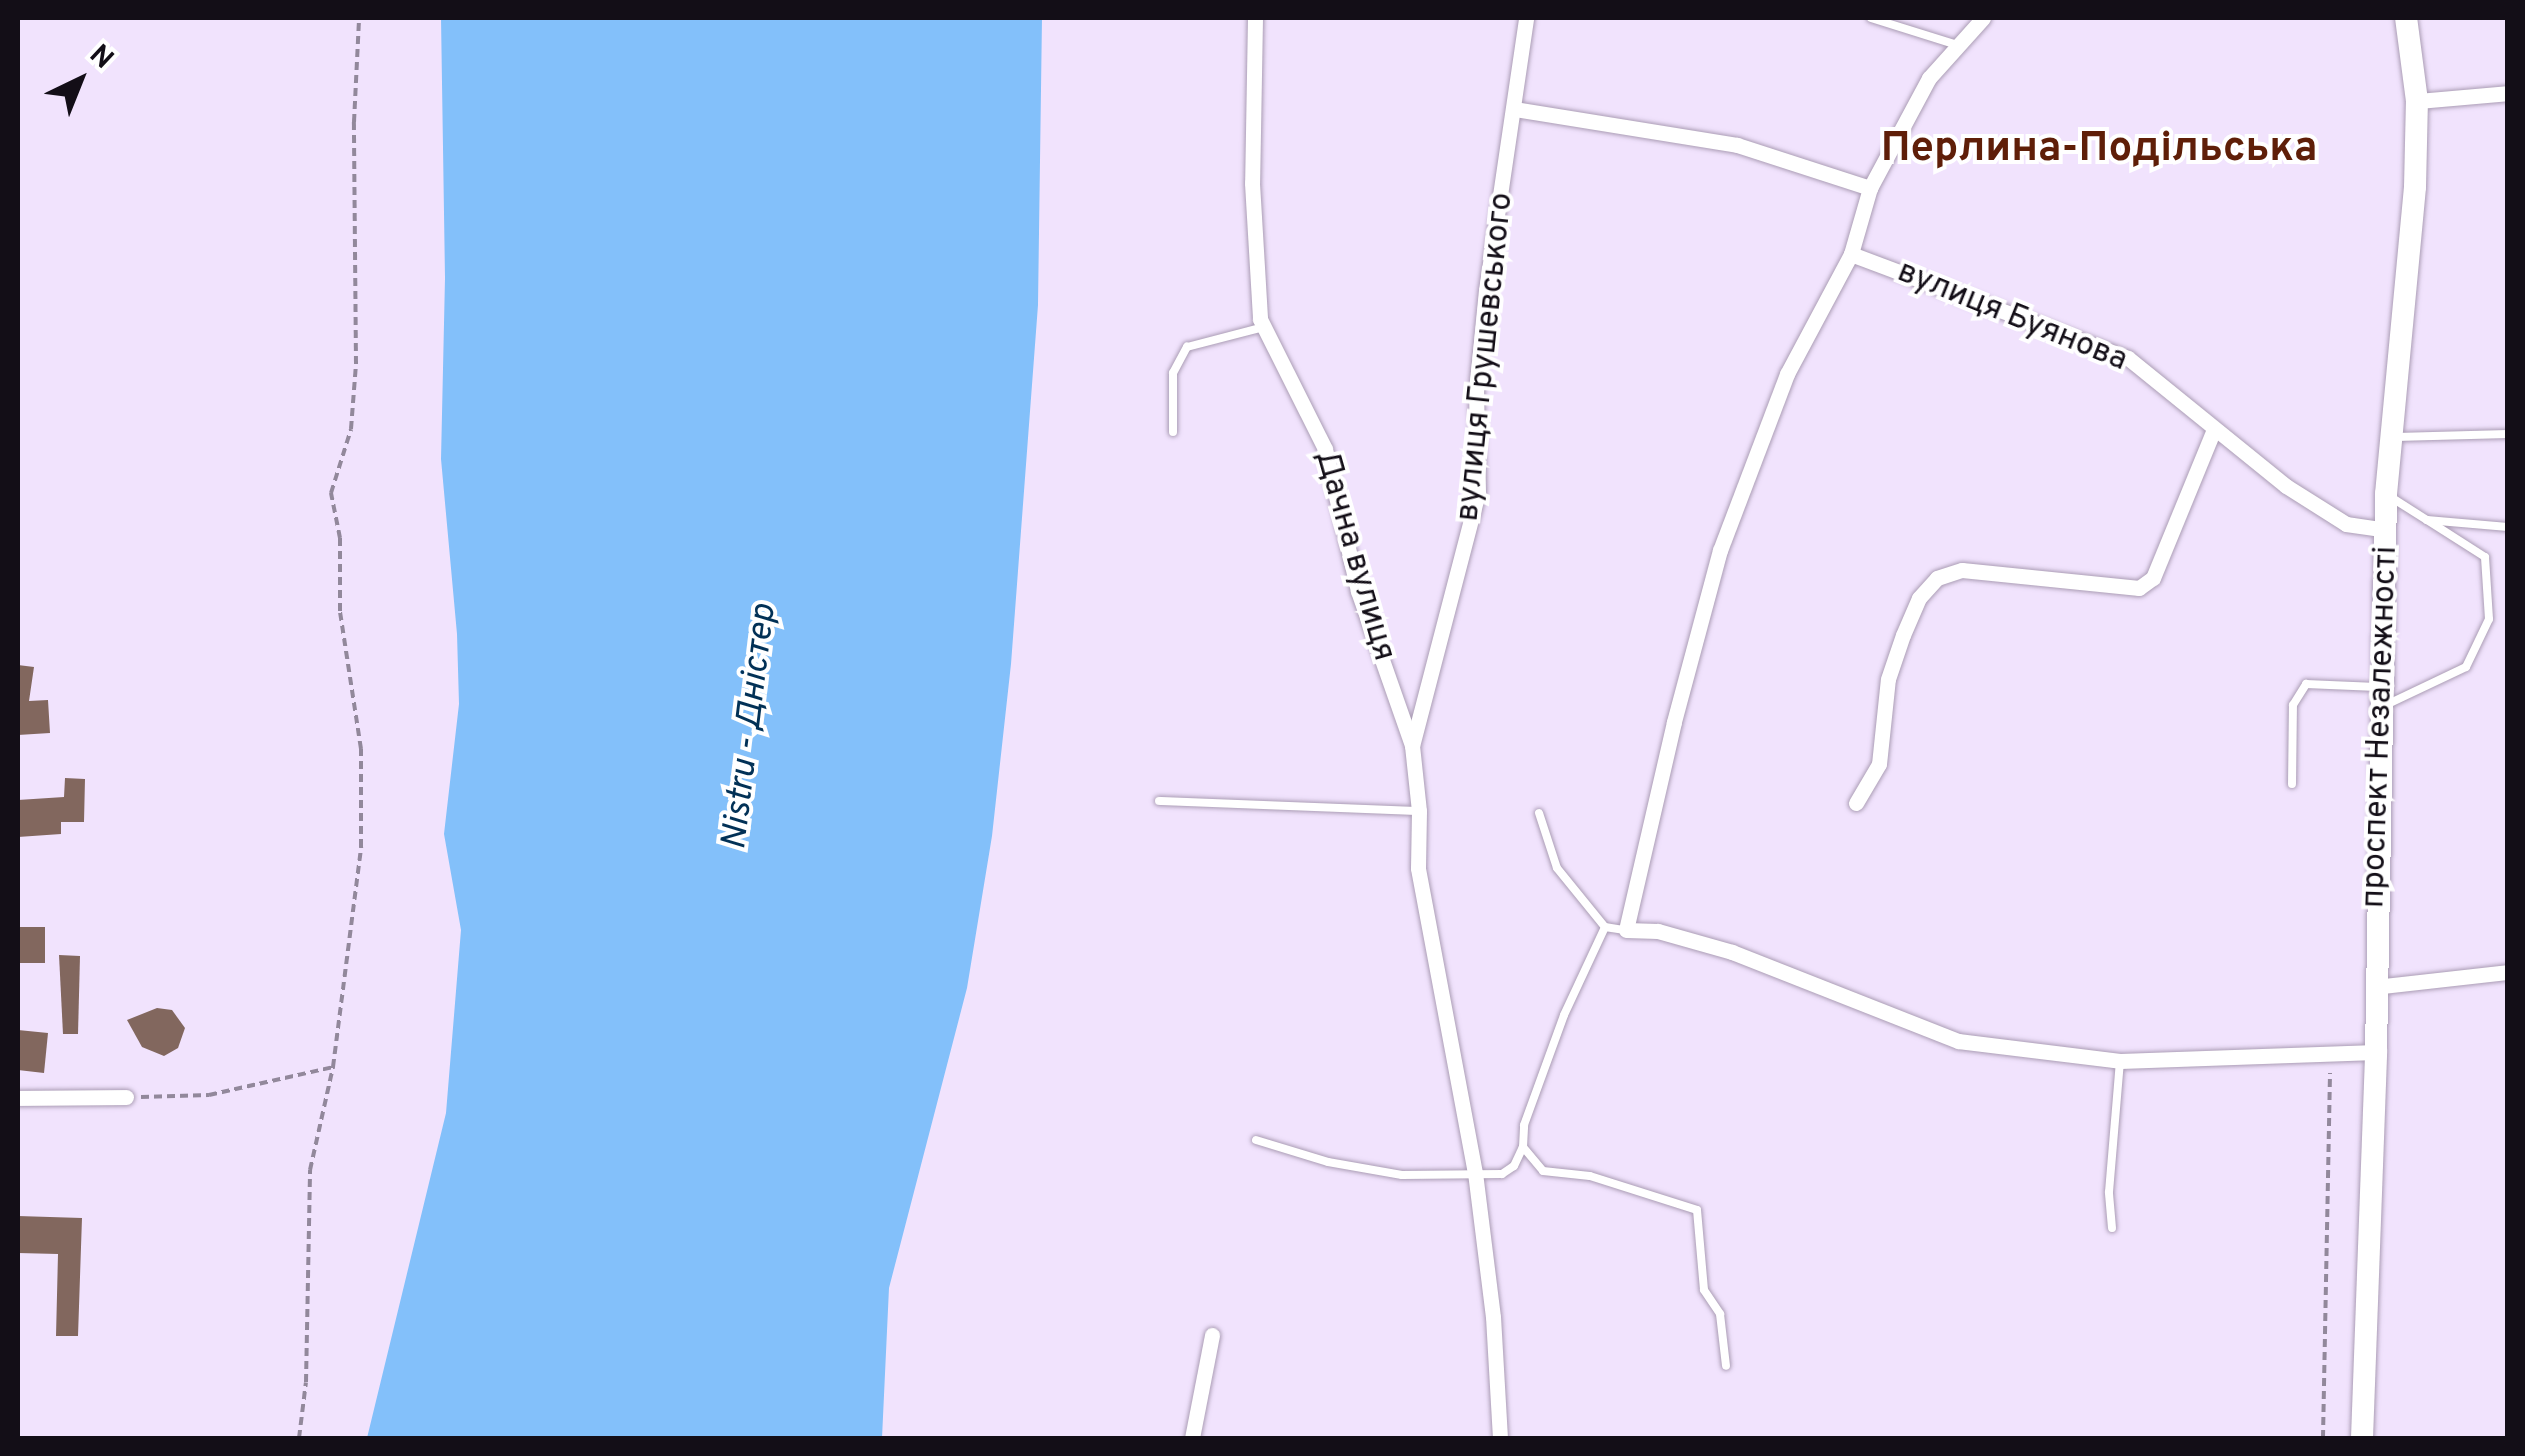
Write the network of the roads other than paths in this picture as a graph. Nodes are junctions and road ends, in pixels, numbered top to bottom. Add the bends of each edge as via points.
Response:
1 (1255, 18) edge
2 (1526, 18) edge
3 (1871, 18) edge
4 (1983, 18) edge
5 (2406, 18) edge
6 (1958, 45) junction
7 (2508, 93) edge
8 (2417, 101) junction
9 (1514, 109) junction
10 (1870, 188) junction
11 (1851, 254) junction
12 (1264, 327) junction
13 (2214, 429) junction
14 (1173, 432) dead end
15 (2508, 434) edge
16 (2391, 437) junction
17 (2386, 494) junction
18 (2427, 520) junction
19 (2508, 527) edge
20 (2387, 530) junction
21 (2380, 698) junction
22 (1412, 746) junction
23 (2292, 784) dead end
24 (1158, 801) dead end
25 (1856, 803) dead end
26 (1419, 811) junction
27 (1538, 813) dead end
28 (1604, 927) junction
29 (1626, 930) junction
30 (2508, 972) edge
31 (2374, 987) junction
32 (2376, 1052) junction
33 (2120, 1061) junction
34 (18, 1098) edge
35 (126, 1098) road end
36 (1256, 1140) dead end
37 (1523, 1147) junction
38 (1475, 1173) junction
39 (2112, 1228) dead end
40 (1212, 1335) dead end
41 (1726, 1366) dead end
42 (1192, 1438) edge
43 (1500, 1438) edge
44 (2362, 1438) edge

1 - 12 street, Дачна вулиця via 1252,183
2 - 9 street, вулиця Грушевського
3 - 6 lane
4 - 6 street
5 - 8 main road, проспект Незалежності
6 - 10 street via 1929,78
7 - 8 street
8 - 16 main road, проспект Незалежності
9 - 10 street via 1736,145
9 - 22 street, вулиця Грушевського via 1478,375 1478,492
10 - 11 street
11 - 13 street, вулиця Буянова via 2128,358
11 - 29 street via 1787,374 1720,550
12 - 14 lane via 1187,347 1173,373
12 - 22 street, Дачна вулиця via 1326,449 1358,592
13 - 20 street, вулиця Буянова via 2346,524
13 - 25 street via 2153,578 2139,588 1962,570 1937,578 1919,598 1903,635 1888,679 1879,764
15 - 16 lane
16 - 17 main road, проспект Незалежності
17 - 18 lane
17 - 20 main road, проспект Незалежності
18 - 19 lane
18 - 21 lane via 2485,556 2489,618 2466,667
20 - 21 main road, проспект Незалежності
21 - 23 lane via 2306,684 2293,705
21 - 31 main road, проспект Незалежності
22 - 26 street, вулиця Грушевського
24 - 26 lane
26 - 38 street, вулиця Грушевського via 1418,868
27 - 28 lane via 1556,868
28 - 29 lane
28 - 37 lane via 1564,1015 1524,1125
29 - 33 street via 1658,931 1732,952 1958,1041
30 - 31 street
31 - 32 main road, проспект Незалежності
32 - 33 street
32 - 44 main road, проспект Незалежності
33 - 39 lane
34 - 35 street
36 - 38 lane via 1402,1175
37 - 38 lane via 1502,1174
37 - 41 lane via 1543,1171 1590,1176 1696,1210 1704,1290 1720,1314
38 - 43 street, вулиця Грушевського via 1494,1317
40 - 42 street

